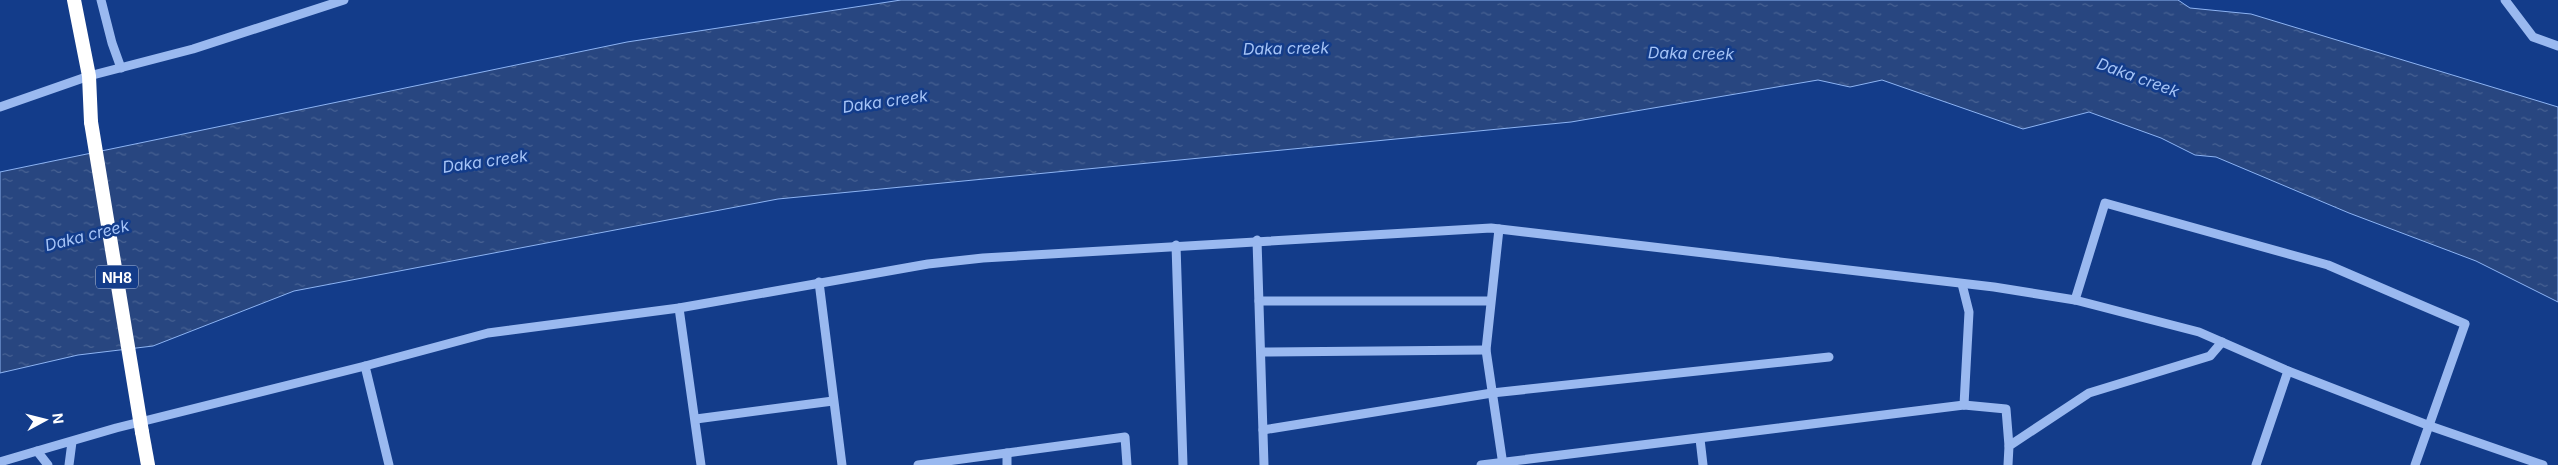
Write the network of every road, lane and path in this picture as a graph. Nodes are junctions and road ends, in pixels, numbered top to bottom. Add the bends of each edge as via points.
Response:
1 (74, 0) edge
2 (101, 0) edge
3 (344, 0) edge
4 (2505, 0) edge
5 (2558, 46) edge
6 (121, 68) junction
7 (89, 76) junction
8 (0, 107) edge
9 (1499, 229) junction
10 (1257, 240) junction
11 (1176, 245) junction
12 (819, 282) junction
13 (1962, 284) junction
14 (1490, 300) junction
15 (2075, 300) junction
16 (1259, 301) junction
17 (678, 308) junction
18 (2222, 342) junction
19 (1486, 350) junction
20 (1261, 352) junction
21 (1829, 357) dead end
22 (365, 366) junction
23 (2288, 371) junction
24 (1492, 393) junction
25 (832, 401) junction
26 (1964, 405) junction
27 (696, 420) junction
28 (2430, 426) junction
29 (1263, 430) junction
30 (1700, 439) junction
31 (72, 442) junction
32 (2009, 446) junction
33 (37, 450) junction
34 (1007, 453) junction
35 (0, 462) edge
36 (1503, 463) edge
37 (48, 465) edge
38 (69, 465) edge
39 (148, 465) edge
40 (389, 465) edge
41 (701, 465) edge
42 (842, 465) edge
43 (918, 465) edge
44 (1007, 465) edge
45 (1127, 465) edge
46 (1183, 465) edge
47 (1264, 465) edge
48 (1481, 465) edge
49 (1703, 465) edge
50 (2008, 465) edge
51 (2256, 465) edge
52 (2415, 465) edge
53 (2543, 465) edge

1 - 7 highway, NH8
2 - 6 street
3 - 6 street via 193,49
4 - 5 street via 2533,37
6 - 7 street
7 - 8 street
7 - 39 highway, NH8, bridge via 91,122
9 - 10 street
9 - 13 street
9 - 14 street
10 - 11 street
10 - 16 street
11 - 12 street via 983,258
11 - 46 street
12 - 17 street
12 - 25 street
13 - 15 street
13 - 26 street via 1969,312
14 - 16 street
14 - 19 street
15 - 18 street via 2199,332
15 - 28 street via 2105,203 2328,265 2465,324
16 - 20 street
17 - 22 street via 488,332
17 - 27 street
18 - 23 street
18 - 32 street via 2210,356 2089,393
19 - 20 street
19 - 24 street
20 - 29 street
21 - 24 street
22 - 31 street via 116,428
22 - 40 street
23 - 28 street
23 - 51 street
24 - 29 street
24 - 36 street
25 - 27 street
25 - 42 street
26 - 30 street
26 - 32 street via 2006,408
27 - 41 street
28 - 52 street
28 - 53 street
29 - 47 street
30 - 36 street
30 - 49 street
31 - 33 street
31 - 38 street
32 - 50 street
33 - 35 street
33 - 37 street
34 - 43 street
34 - 44 street
34 - 45 street via 1126,437
36 - 48 street

